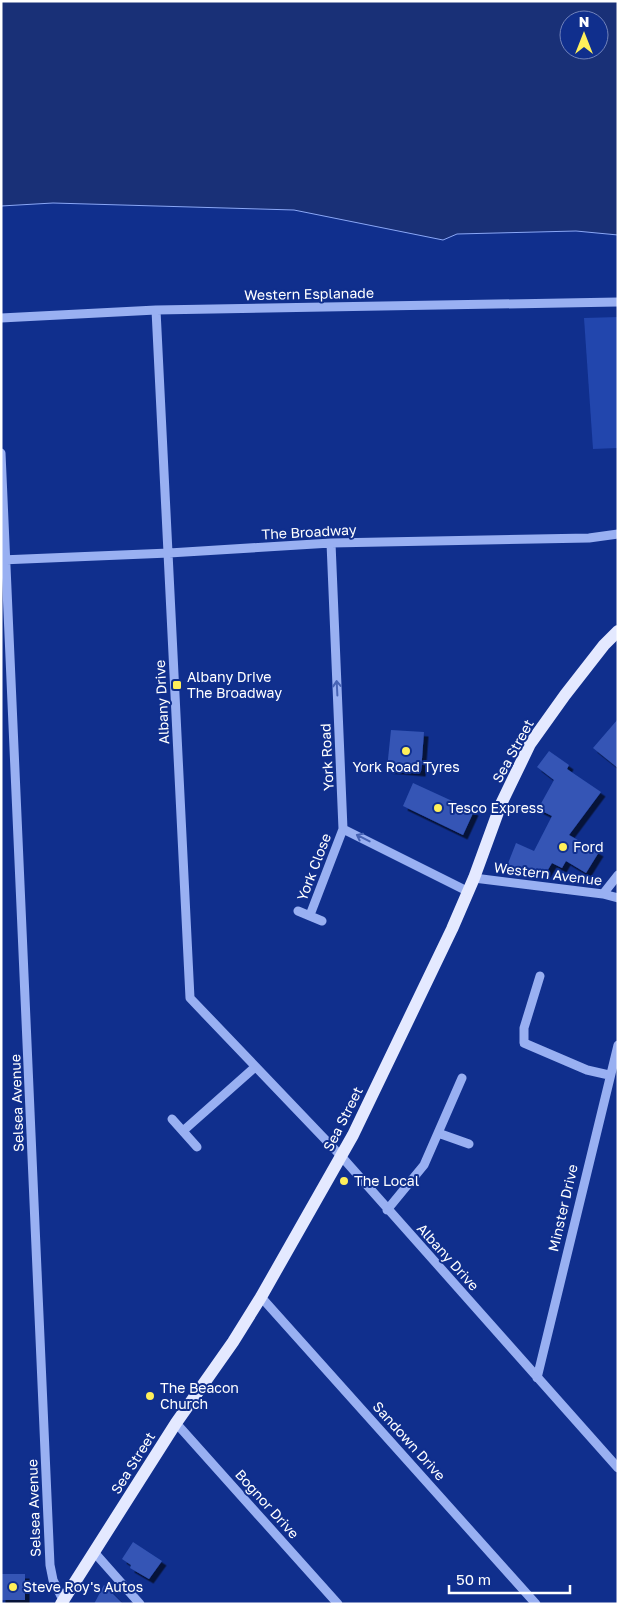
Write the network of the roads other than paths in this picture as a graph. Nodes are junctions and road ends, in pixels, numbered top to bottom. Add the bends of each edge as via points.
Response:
1 (618, 302) edge
2 (156, 310) junction
3 (1, 318) edge
4 (1, 453) edge
5 (618, 534) edge
6 (331, 543) junction
7 (169, 553) junction
8 (4, 560) edge
9 (618, 632) edge
10 (344, 829) junction
11 (618, 875) edge
12 (474, 878) junction
13 (468, 892) junction
14 (602, 894) junction
15 (618, 898) edge
16 (298, 910) dead end
17 (310, 915) junction
18 (322, 920) dead end
19 (540, 976) dead end
20 (618, 1045) edge
21 (254, 1067) junction
22 (609, 1075) junction
23 (462, 1078) dead end
24 (172, 1120) dead end
25 (183, 1131) junction
26 (438, 1133) junction
27 (469, 1144) dead end
28 (197, 1147) dead end
29 (341, 1156) junction
30 (387, 1210) junction
31 (261, 1297) junction
32 (537, 1378) junction
33 (176, 1423) junction
34 (618, 1468) edge
35 (94, 1552) junction
36 (62, 1602) edge
37 (140, 1604) edge
38 (338, 1604) edge
39 (536, 1604) edge

1 - 2 street, Western Esplanade
2 - 3 street, Western Esplanade
2 - 7 street, Albany Drive
4 - 8 street, Selsea Avenue
5 - 6 street, The Broadway via 589,538
6 - 7 street, The Broadway
10 -> 6 street, York Road
7 - 8 street, The Broadway
7 - 21 street, Albany Drive via 190,998
8 - 36 street, Selsea Avenue via 50,1565
9 - 12 main road, Sea Street via 604,645 530,744 501,804
13 -> 10 street
10 - 17 street, York Close
11 - 14 street
12 - 13 main road, Sea Street
12 - 14 street, Western Avenue
13 - 29 main road, Sea Street via 410,1019
14 - 15 street, Western Avenue
16 - 17 street, York Close
17 - 18 street, York Close
19 - 22 street via 524,1028 524,1043 587,1070
20 - 22 street, Minster Drive
21 - 25 street
21 - 29 street, Albany Drive
22 - 32 street, Minster Drive
23 - 26 street
24 - 25 street
25 - 28 street
26 - 27 street
26 - 30 street via 424,1165
29 - 30 street, Albany Drive
29 - 31 main road, Sea Street
30 - 32 street, Albany Drive
31 - 33 main road, Sea Street via 234,1342
31 - 39 street, Sandown Drive
32 - 34 street, Albany Drive
33 - 35 main road, Sea Street
33 - 38 street, Bognor Drive
35 - 36 main road, Sea Street
35 - 37 street

